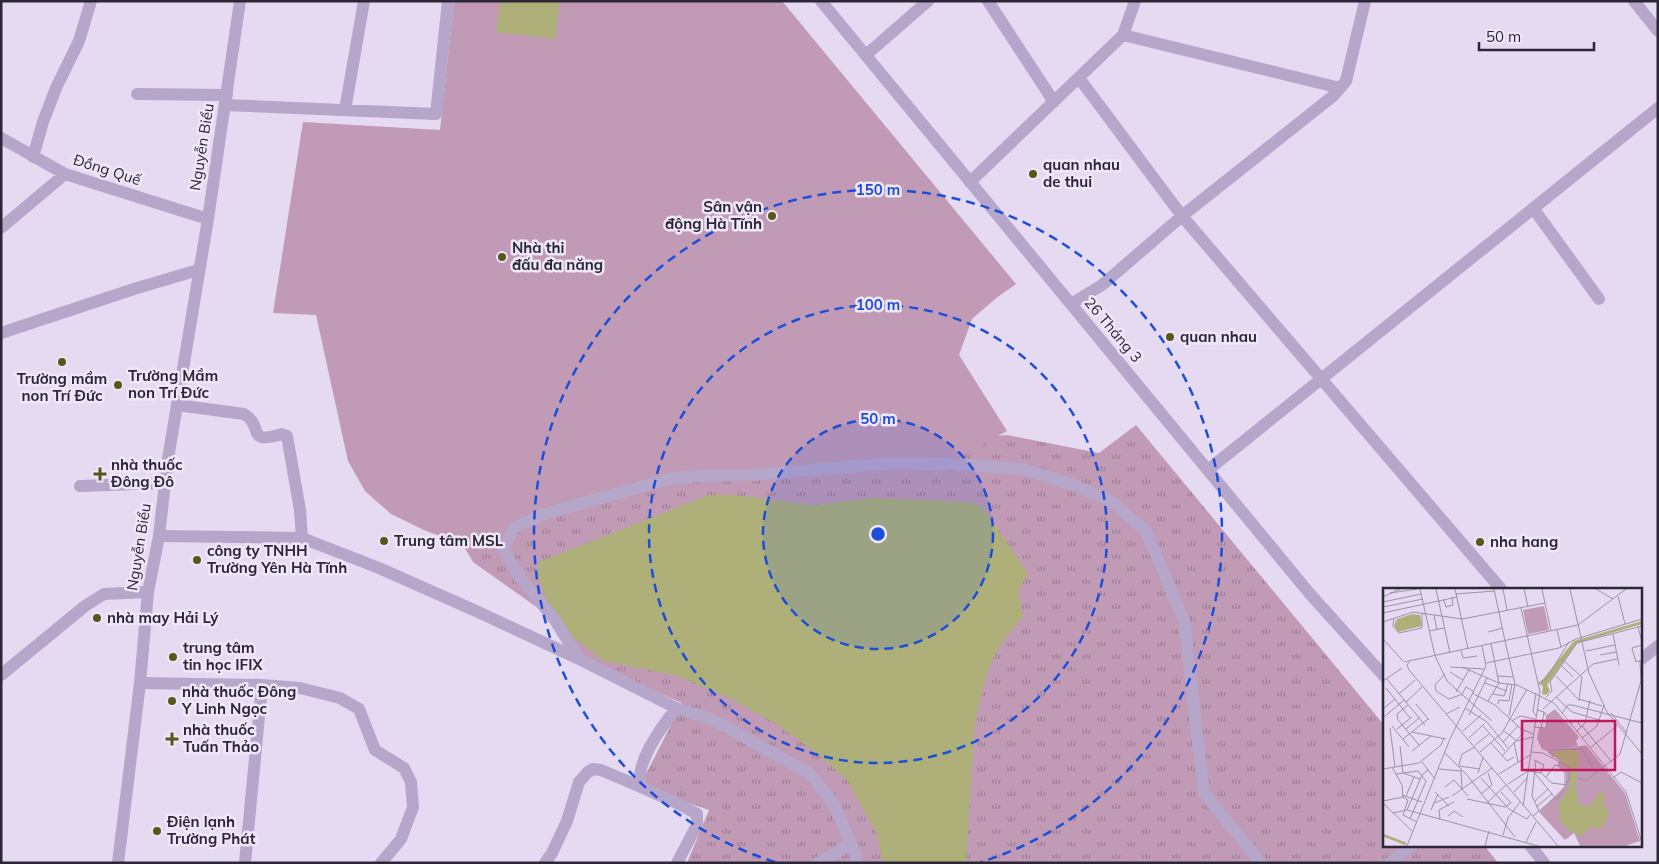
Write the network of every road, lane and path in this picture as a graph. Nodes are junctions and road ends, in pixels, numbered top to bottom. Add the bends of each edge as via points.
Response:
1 (91, 1) edge
2 (240, 1) edge
3 (364, 1) edge
4 (448, 1) edge
5 (820, 1) edge
6 (928, 1) edge
7 (988, 1) edge
8 (1135, 1) edge
9 (1365, 1) edge
10 (1634, 1) edge
11 (1658, 31) edge
12 (1123, 35) junction
13 (866, 55) junction
14 (1079, 78) junction
15 (1340, 88) junction
16 (137, 94) dead end
17 (226, 100) junction
18 (1054, 102) junction
19 (1658, 108) edge
20 (345, 110) junction
21 (1, 138) edge
22 (33, 157) junction
23 (65, 174) junction
24 (970, 182) junction
25 (1533, 208) junction
26 (1182, 216) junction
27 (208, 219) junction
28 (1, 228) edge
29 (198, 270) junction
30 (1599, 299) dead end
31 (1071, 304) junction
32 (1, 333) edge
33 (1321, 380) junction
34 (177, 405) junction
35 (1208, 470) junction
36 (165, 483) junction
37 (80, 486) dead end
38 (159, 536) junction
39 (302, 538) junction
40 (1500, 588) edge
41 (148, 592) junction
42 (1658, 646) edge
43 (1642, 658) edge
44 (579, 659) junction
45 (1, 675) edge
46 (1383, 675) edge
47 (140, 683) junction
48 (262, 685) junction
49 (676, 708) junction
50 (641, 787) junction
51 (851, 844) junction
52 (1411, 846) edge
53 (1531, 846) edge
54 (118, 863) edge
55 (246, 863) edge
56 (381, 863) edge
57 (545, 863) edge
58 (677, 863) edge
59 (818, 863) edge
60 (856, 863) edge
61 (1261, 863) edge
62 (1390, 863) edge
63 (1544, 863) edge

1 - 22 street via 79,41 43,122
2 - 17 street, Nguyễn Biểu
3 - 20 street
4 - 20 street via 436,114
5 - 13 street, 26 Tháng 3
6 - 13 street
7 - 18 street
8 - 12 street
9 - 15 street via 1346,81
10 - 11 street
12 - 14 street
12 - 15 street
13 - 24 street, 26 Tháng 3
14 - 18 street
14 - 26 street
15 - 26 street
16 - 17 street
17 - 20 street
17 - 27 street, Nguyễn Biểu
18 - 24 street
19 - 25 street
21 - 22 street, Đồng Quế
22 - 23 street, Đồng Quế
23 - 27 street, Đồng Quế
23 - 28 street
24 - 31 street, 26 Tháng 3
25 - 30 street
25 - 33 street
26 - 31 street via 1102,285
26 - 33 street
27 - 29 street, Nguyễn Biểu
29 - 32 street
29 - 34 street, Nguyễn Biểu
31 - 35 street, 26 Tháng 3
33 - 35 street
33 - 40 street
34 - 36 street, Nguyễn Biểu
34 - 39 street via 244,414 251,418 257,436 288,436
35 - 46 street, 26 Tháng 3 via 1310,594
36 - 37 street
36 - 38 street, Nguyễn Biểu
38 - 39 street
38 - 41 street, Nguyễn Biểu
39 - 44 street via 476,610
41 - 45 street via 104,594
41 - 47 street, Nguyễn Biểu
42 - 43 street
44 - 49 street
44 - 61 street via 503,549 514,528 544,514 669,479 699,476 752,475 894,463 1023,469 1074,485 1112,502 1146,531 1184,620 1204,794
47 - 48 street
47 - 54 street, Nguyễn Biểu
48 - 55 street
48 - 56 street via 300,688 340,698 359,710 375,750 404,768 411,782 413,807 401,839
49 - 50 street via 657,734 640,769
49 - 51 street via 714,720 809,773 833,802
50 - 57 street via 601,770 588,772 579,782 567,821
50 - 58 street via 697,814 697,825
51 - 59 street
51 - 60 street
52 - 62 street
53 - 63 street

